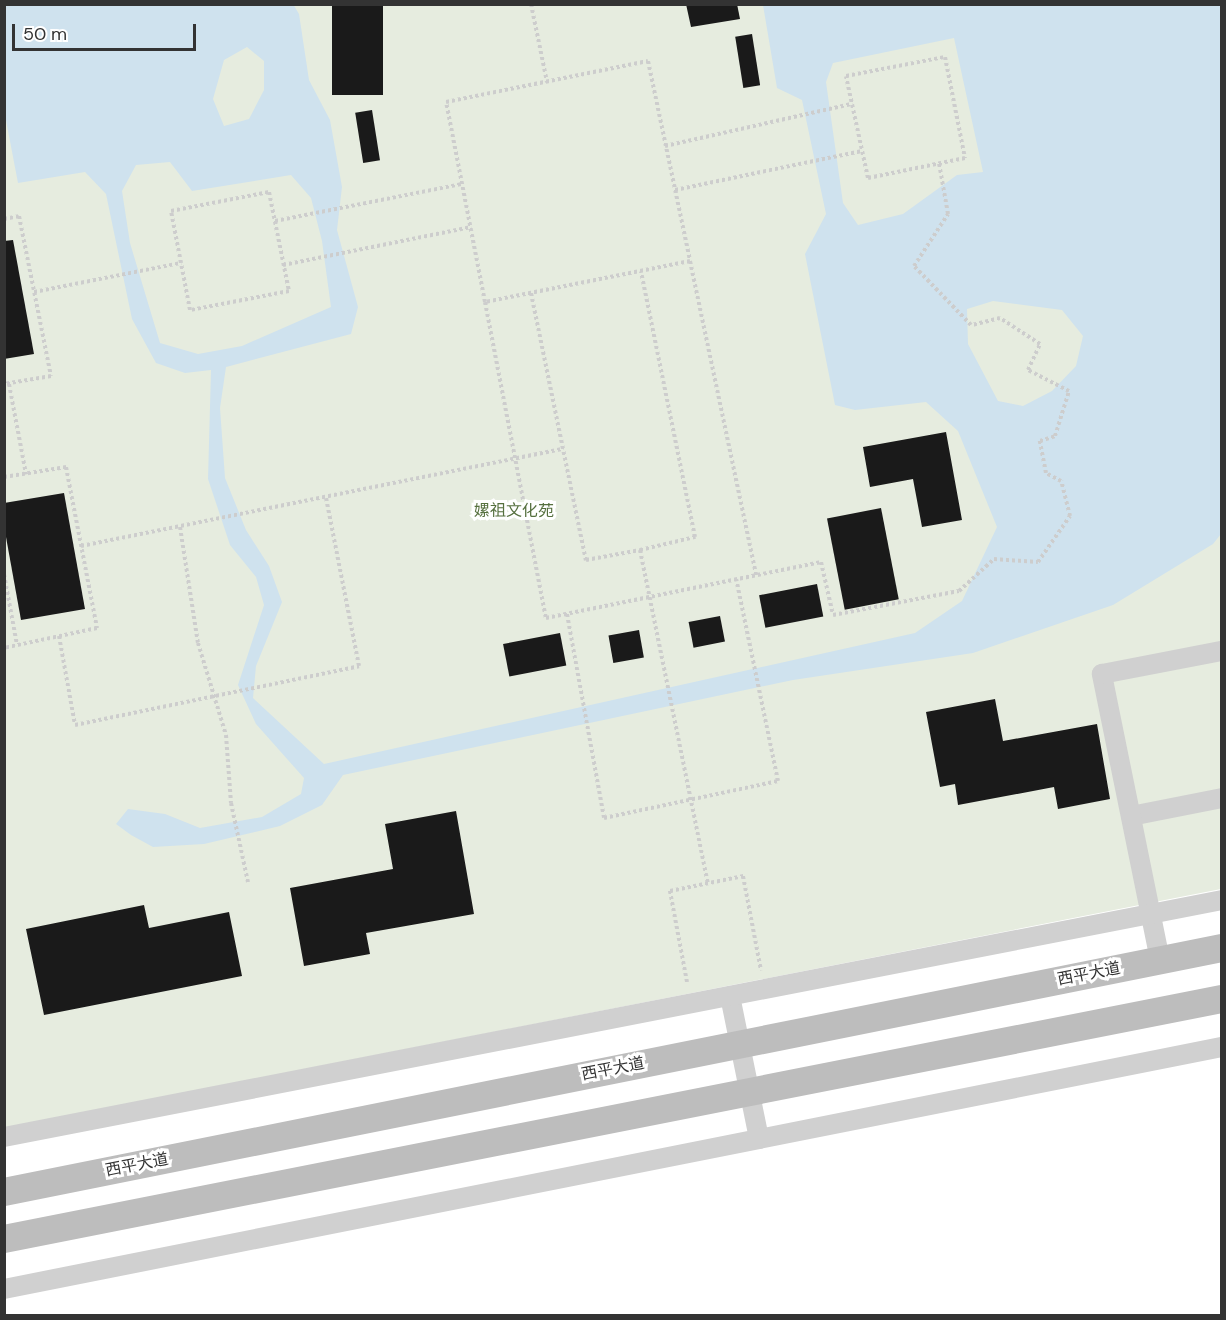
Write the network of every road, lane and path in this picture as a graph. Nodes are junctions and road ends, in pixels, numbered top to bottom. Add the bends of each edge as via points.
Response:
1 (531, 4) edge
2 (547, 82) junction
3 (852, 104) junction
4 (665, 146) junction
5 (862, 151) junction
6 (939, 163) junction
7 (462, 184) junction
8 (675, 190) junction
9 (4, 219) edge
10 (275, 221) junction
11 (471, 227) junction
12 (690, 261) junction
13 (181, 263) junction
14 (284, 265) junction
15 (641, 271) junction
16 (34, 292) junction
17 (531, 293) junction
18 (485, 302) junction
19 (7, 384) edge
20 (563, 449) junction
21 (515, 459) junction
22 (26, 474) junction
23 (4, 477) edge
24 (326, 498) junction
25 (180, 527) junction
26 (81, 546) junction
27 (640, 550) junction
28 (4, 574) edge
29 (756, 575) junction
30 (736, 579) junction
31 (650, 597) junction
32 (567, 614) junction
33 (59, 636) junction
34 (17, 645) junction
35 (4, 648) edge
36 (1221, 651) edge
37 (215, 696) junction
38 (1221, 798) edge
39 (690, 799) junction
40 (1131, 816) junction
41 (248, 882) dead end
42 (708, 883) junction
43 (1221, 900) edge
44 (1150, 914) junction
45 (1221, 948) edge
46 (1160, 960) junction
47 (765, 989) junction
48 (730, 996) junction
49 (1221, 999) edge
50 (691, 1004) junction
51 (740, 1044) junction
52 (1221, 1047) edge
53 (749, 1092) junction
54 (4, 1137) edge
55 (759, 1139) junction
56 (4, 1192) edge
57 (4, 1239) edge
58 (4, 1289) edge

1 - 2 path
2 - 4 path via 648,61
2 - 7 path via 446,102
3 - 4 path
3 - 5 path
3 - 6 path via 846,76 945,57 965,158
4 - 8 path
5 - 6 path via 868,178
5 - 8 path
6 - 29 path via 948,214 914,266 972,325 1000,318 1040,344 1029,370 1070,391 1055,436 1040,441 1046,473 1061,481 1070,516 1038,562 994,559 959,591 833,615 821,562
7 - 10 path
7 - 11 path
8 - 12 path
9 - 16 path via 19,216
10 - 13 path via 269,192 171,211
10 - 14 path
11 - 14 path
11 - 18 path
12 - 15 path
12 - 29 path
13 - 14 path via 190,310 289,291
13 - 16 path
15 - 17 path
15 - 27 path via 695,537
16 - 19 path via 51,376
17 - 18 path
17 - 20 path
18 - 21 path
19 - 22 path
20 - 21 path
20 - 27 path via 586,560
21 - 24 path
21 - 32 path via 546,618
22 - 23 path
22 - 26 path via 66,467
24 - 25 path
24 - 37 path via 359,666
25 - 26 path
25 - 37 path via 198,643
26 - 33 path via 97,628
27 - 31 path
28 - 34 path
29 - 30 path
30 - 31 path
30 - 39 path via 778,781
31 - 32 path
31 - 39 path
32 - 39 path via 604,818
33 - 34 path
33 - 37 path via 75,725
34 - 35 path
36 - 40 street via 1102,674
37 - 41 path via 226,735 231,803
38 - 40 street
39 - 42 path
40 - 44 street
42 - 47 path via 742,876
42 - 50 path via 670,891
43 - 44 street
44 - 46 street
44 - 47 street
45 - 46 main road, 西平大道
46 - 51 main road, 西平大道
47 - 48 street
48 - 50 street
48 - 51 street
49 - 53 main road
50 - 54 street
51 - 53 street
51 - 56 main road, 西平大道
52 - 55 street
53 - 55 street
53 - 57 main road
55 - 58 street

